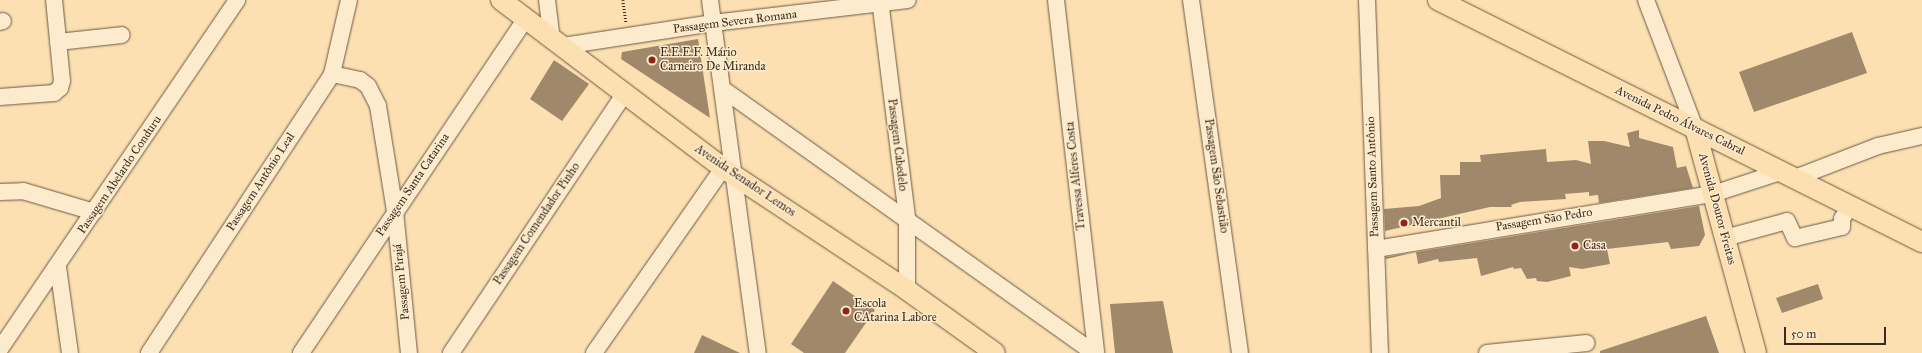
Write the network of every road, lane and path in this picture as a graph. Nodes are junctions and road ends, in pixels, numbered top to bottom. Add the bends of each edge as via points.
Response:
1 (54, 0) edge
2 (237, 0) edge
3 (349, 0) edge
4 (501, 0) edge
5 (547, 0) edge
6 (623, 0) edge
7 (710, 0) edge
8 (908, 0) edge
9 (1056, 0) edge
10 (1191, 0) edge
11 (1367, 0) edge
12 (1646, 0) edge
13 (880, 2) edge
14 (1452, 3) edge
15 (526, 18) junction
16 (712, 23) junction
17 (122, 35) dead end
18 (627, 36) junction
19 (58, 42) junction
20 (558, 42) junction
21 (332, 74) junction
22 (724, 90) junction
23 (624, 95) junction
24 (0, 97) edge
25 (1695, 128) junction
26 (1922, 136) edge
27 (729, 172) junction
28 (1787, 175) junction
29 (0, 192) edge
30 (1713, 194) junction
31 (1849, 207) junction
32 (395, 211) junction
33 (94, 212) junction
34 (906, 218) junction
35 (1725, 238) junction
36 (1922, 242) edge
37 (1376, 249) junction
38 (58, 267) junction
39 (907, 290) junction
40 (1587, 343) dead end
41 (0, 349) edge
42 (70, 353) edge
43 (149, 353) edge
44 (301, 353) edge
45 (409, 353) edge
46 (451, 353) edge
47 (594, 353) edge
48 (758, 353) edge
49 (995, 353) edge
50 (1095, 353) edge
51 (1240, 353) edge
52 (1380, 353) edge
53 (1487, 353) edge
54 (1756, 353) edge

1 - 19 street
2 - 33 street, Passagem Abelardo Conduru
3 - 21 street, Passagem Antônio Leal
4 - 15 main road, Avenida Senador Lemos
5 - 20 street
6 - 18 path
7 - 16 street
8 - 13 street, Passagem Severa Romana
9 - 50 street, Travessa Alferes Costa
10 - 51 street, Passagem São Sebastião
11 - 37 street, Passagem Santo Antônio
12 - 25 street, Avenida Doutor Freitas
13 - 16 street, Passagem Severa Romana
13 - 34 street, Passagem Cabedelo
14 - 25 main road, Avenida Pedro Álvares Cabral
15 - 20 main road, Avenida Senador Lemos
15 - 32 street, Passagem Santa Catarina
16 - 18 street, Passagem Severa Romana
16 - 22 street
17 - 19 street
18 - 20 street, Passagem Severa Romana
19 - 24 street via 62,81 60,88 54,92
20 - 23 main road, Avenida Senador Lemos
21 - 32 street, Passagem Pirajá via 360,80 373,93 383,129
21 - 43 street, Passagem Antônio Leal
22 - 27 street
22 - 34 street
23 - 27 main road, Avenida Senador Lemos
23 - 46 street, Passagem Comendador Pinho
25 - 28 main road, Avenida Pedro Álvares Cabral
25 - 30 main road, Avenida Doutor Freitas
26 - 28 street via 1878,146
27 - 39 main road, Avenida Senador Lemos
27 - 47 street
27 - 48 street
28 - 30 street, Passagem São Pedro
28 - 31 main road, Avenida Pedro Álvares Cabral
29 - 33 street via 23,191
30 - 35 main road, Avenida Doutor Freitas
30 - 37 street, Passagem São Pedro
31 - 35 street via 1842,219 1842,227 1795,238 1787,221
31 - 36 main road, Avenida Pedro Álvares Cabral
32 - 44 street, Passagem Santa Catarina
32 - 45 street, Passagem Pirajá
33 - 38 street, Passagem Abelardo Conduru
34 - 39 street, Passagem Cabedelo
34 - 50 street
35 - 54 main road, Avenida Doutor Freitas
37 - 52 street, Passagem Santo Antônio
38 - 41 street, Passagem Abelardo Conduru
38 - 42 street
39 - 49 main road, Avenida Senador Lemos
40 - 53 street

